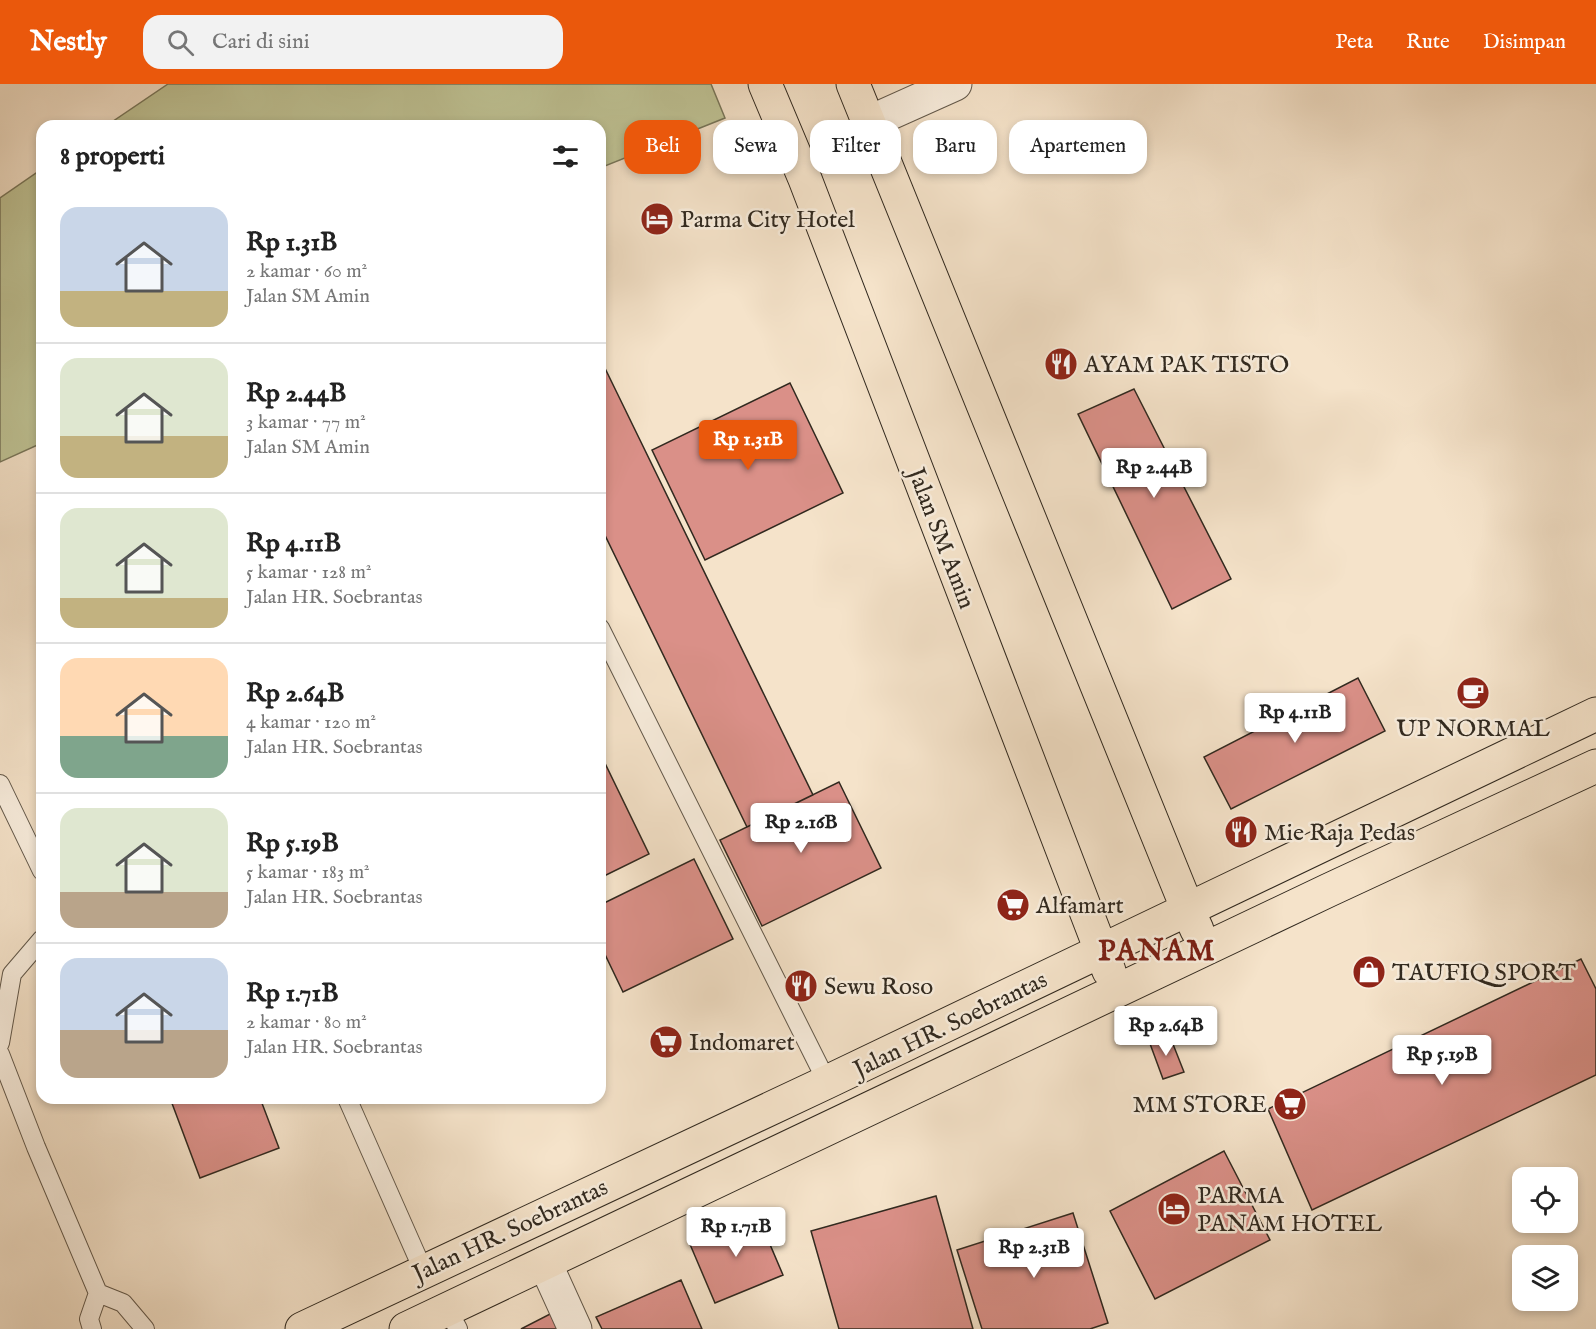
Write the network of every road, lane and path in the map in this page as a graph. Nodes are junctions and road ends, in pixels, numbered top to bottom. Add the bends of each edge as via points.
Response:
1 (765, 84) edge
2 (853, 84) edge
3 (955, 84) edge
4 (867, 120) edge
5 (875, 120) edge
6 (889, 174) edge
7 (606, 640) edge
8 (1596, 714) edge
9 (1596, 766) edge
10 (0, 784) edge
11 (36, 859) edge
12 (1188, 910) junction
13 (36, 946) edge
14 (1206, 948) junction
15 (1101, 952) junction
16 (1119, 991) junction
17 (0, 1043) edge
18 (0, 1054) edge
19 (827, 1082) junction
20 (350, 1104) edge
21 (545, 1263) junction
22 (423, 1270) junction
23 (98, 1293) junction
24 (453, 1319) edge
25 (92, 1329) edge
26 (145, 1329) edge
27 (302, 1329) edge
28 (406, 1329) edge
29 (575, 1329) edge

1 - 15 main road, Jalan SM Amin via 810,190
2 - 4 main road
3 - 5 street
6 - 12 main road
7 - 19 lane
8 - 12 main road, Jalan HR. Soebrantas
9 - 14 main road, Jalan HR. Soebrantas
10 - 11 lane
12 - 14 main road
12 - 15 main road, Jalan HR. Soebrantas
13 - 17 lane via 12,974
14 - 16 main road, Jalan HR. Soebrantas
15 - 16 main road, Jalan SM Amin
15 - 19 main road, Jalan HR. Soebrantas
16 - 21 main road, Jalan HR. Soebrantas
18 - 23 lane
19 - 22 main road, Jalan HR. Soebrantas
20 - 22 lane
21 - 24 main road, Jalan HR. Soebrantas
21 - 29 street
22 - 27 main road, Jalan HR. Soebrantas
23 - 25 lane via 89,1319
23 - 26 lane via 123,1303
24 - 28 main road, Jalan HR. Soebrantas

